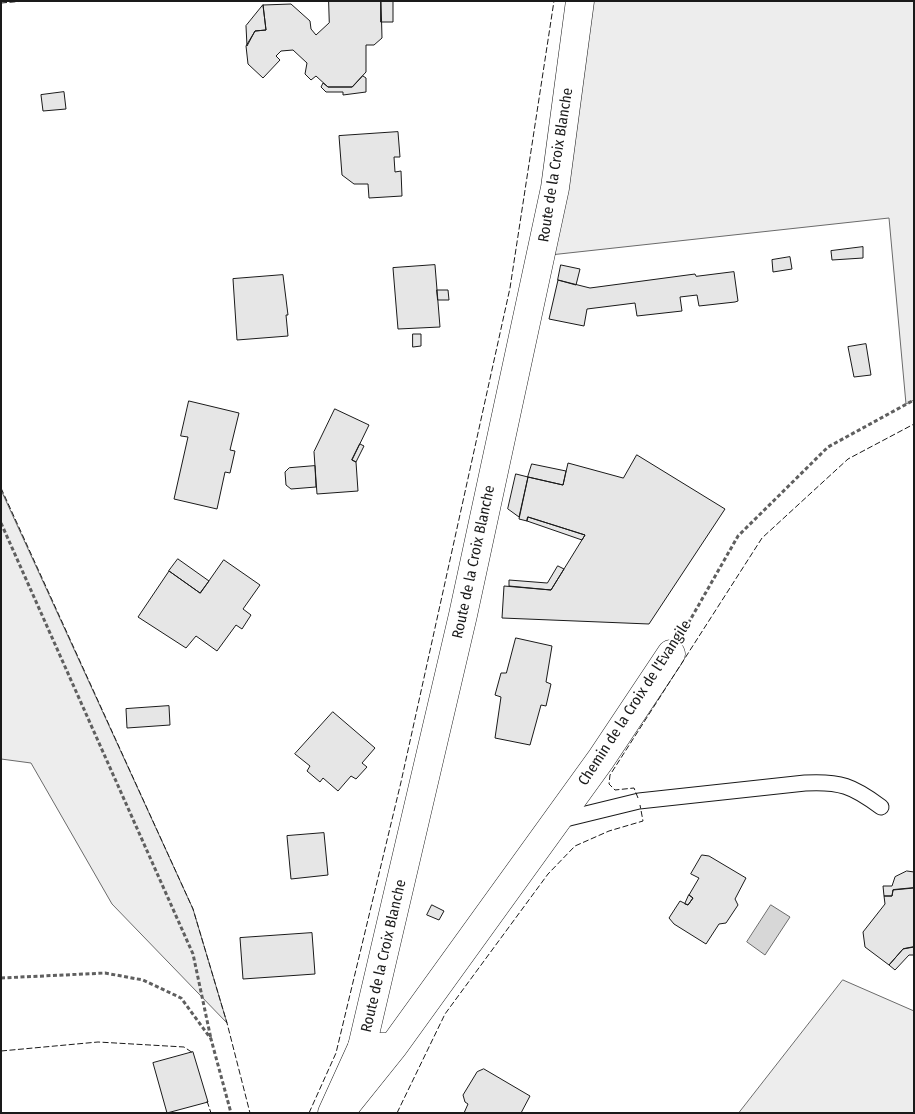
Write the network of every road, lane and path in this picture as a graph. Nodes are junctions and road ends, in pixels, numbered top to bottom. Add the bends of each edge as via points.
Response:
1 (580, 1) edge
2 (914, 400) edge
3 (1, 523) edge
4 (671, 654) joint
5 (880, 807) dead end
6 (555, 822) junction
7 (1, 978) edge
8 (211, 1039) junction
9 (362, 1048) junction
10 (393, 1048) junction
11 (231, 1113) edge
12 (332, 1113) edge
13 (340, 1113) edge

1 - 9 main road, Route de la Croix Blanche via 555,188 463,615
2 - 4 path, Chemin de la Croix de l'Evangile via 828,447 738,536
3 - 8 path via 193,954
4 - 6 main road, Chemin de la Croix de l'Evangile
5 - 6 lane via 846,785 805,783 639,802
6 - 10 main road, Chemin de la Croix de l'Evangile
7 - 8 path via 105,973 143,980 181,998
8 - 11 path
9 - 10 main road
9 - 12 main road, Route de la Croix Blanche
10 - 13 main road, Chemin de la Croix de l'Evangile

